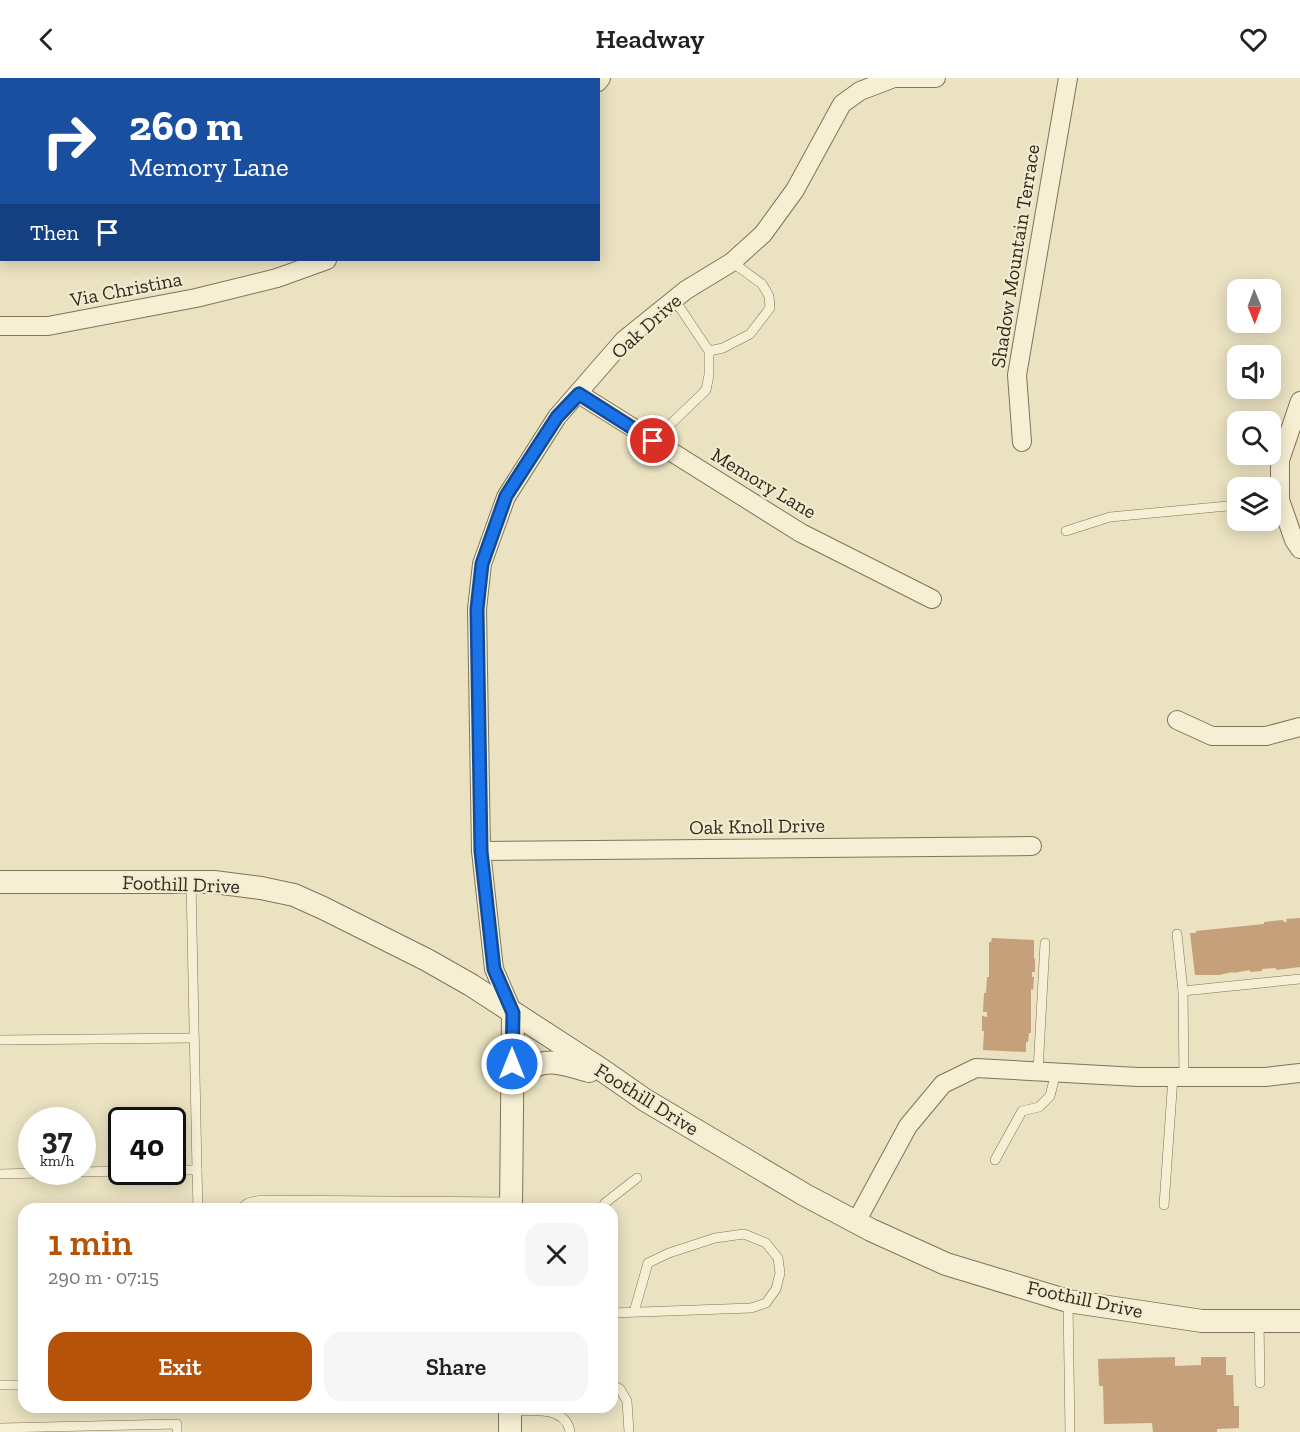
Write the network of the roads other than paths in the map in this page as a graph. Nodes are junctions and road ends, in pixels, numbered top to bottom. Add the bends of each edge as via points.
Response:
1 (936, 78) edge
2 (1068, 78) edge
3 (324, 261) edge
4 (732, 262) junction
5 (674, 299) junction
6 (0, 326) edge
7 (709, 351) junction
8 (579, 394) junction
9 (1300, 401) edge
10 (653, 441) junction
11 (1022, 442) dead end
12 (1278, 477) edge
13 (1227, 506) edge
14 (1281, 513) edge
15 (1066, 531) dead end
16 (1300, 549) edge
17 (932, 599) dead end
18 (1177, 720) dead end
19 (1300, 727) edge
20 (1032, 846) dead end
21 (481, 851) junction
22 (0, 882) edge
23 (191, 882) junction
24 (1177, 934) dead end
25 (1045, 943) dead end
26 (1300, 979) edge
27 (1183, 991) junction
28 (513, 1013) junction
29 (195, 1038) junction
30 (0, 1040) edge
31 (1047, 1072) junction
32 (1179, 1077) junction
33 (1300, 1077) edge
34 (614, 1078) junction
35 (512, 1084) junction
36 (994, 1160) dead end
37 (186, 1170) edge
38 (197, 1170) junction
39 (108, 1171) edge
40 (0, 1174) edge
41 (637, 1178) dead end
42 (198, 1203) edge
43 (248, 1203) edge
44 (336, 1203) edge
45 (511, 1203) edge
46 (605, 1203) edge
47 (1164, 1205) dead end
48 (856, 1222) junction
49 (1068, 1300) junction
50 (634, 1312) junction
51 (618, 1313) edge
52 (1258, 1321) junction
53 (1300, 1321) edge
54 (1260, 1383) dead end
55 (0, 1385) edge
56 (18, 1385) edge
57 (618, 1388) edge
58 (544, 1413) edge
59 (554, 1413) edge
60 (510, 1417) edge
61 (0, 1428) edge
62 (177, 1432) edge
63 (570, 1432) edge
64 (629, 1432) edge
65 (1070, 1432) edge

1 - 4 street, Oak Drive via 894,78 860,91 842,104 795,190 763,234
2 - 11 street, Shadow Mountain Terrace via 1017,375
3 - 6 street, Via Christina via 277,278 196,298 48,326
4 - 5 street, Oak Drive
4 - 7 lane via 762,284 770,308 750,334
5 - 7 lane
5 - 8 street, Oak Drive via 624,340
7 - 10 lane via 706,390
8 - 10 street, Memory Lane
8 - 21 street, Oak Drive via 557,417 506,496 482,564 477,609
9 - 12 street
10 - 17 street, Memory Lane via 801,533
13 - 15 lane via 1110,517
14 - 16 street
18 - 19 street via 1212,736 1266,736
20 - 21 street, Oak Knoll Drive
21 - 28 street, Oak Drive via 494,969
22 - 23 street, Foothill Drive
23 - 28 street, Foothill Drive via 261,888 294,896 427,960
23 - 29 lane
24 - 27 lane
25 - 31 lane
26 - 27 lane
27 - 32 lane
28 - 34 street, Foothill Drive
28 - 35 street, Oak Drive
29 - 30 lane
29 - 38 lane
31 - 32 street
31 - 36 lane via 1050,1096 1039,1107 1022,1111
31 - 48 street via 976,1068 943,1084 908,1126
32 - 33 street
32 - 47 lane
34 - 35 street via 557,1062 538,1065
34 - 48 street, Foothill Drive via 654,1106
35 - 45 street, Oak Drive
37 - 38 lane
38 - 42 lane
39 - 40 lane
41 - 46 lane
43 - 44 lane
48 - 49 street, Foothill Drive via 946,1264
49 - 52 street, Foothill Drive via 1202,1321
49 - 65 lane
50 - 50 lane via 752,1308 766,1303 776,1289 778,1258 766,1243 744,1234 714,1238 669,1253 648,1263
50 - 51 lane
52 - 53 street, Foothill Drive
52 - 54 lane
55 - 56 lane
57 - 64 lane via 627,1401
58 - 60 lane
59 - 63 lane via 563,1418
61 - 62 lane via 177,1424

